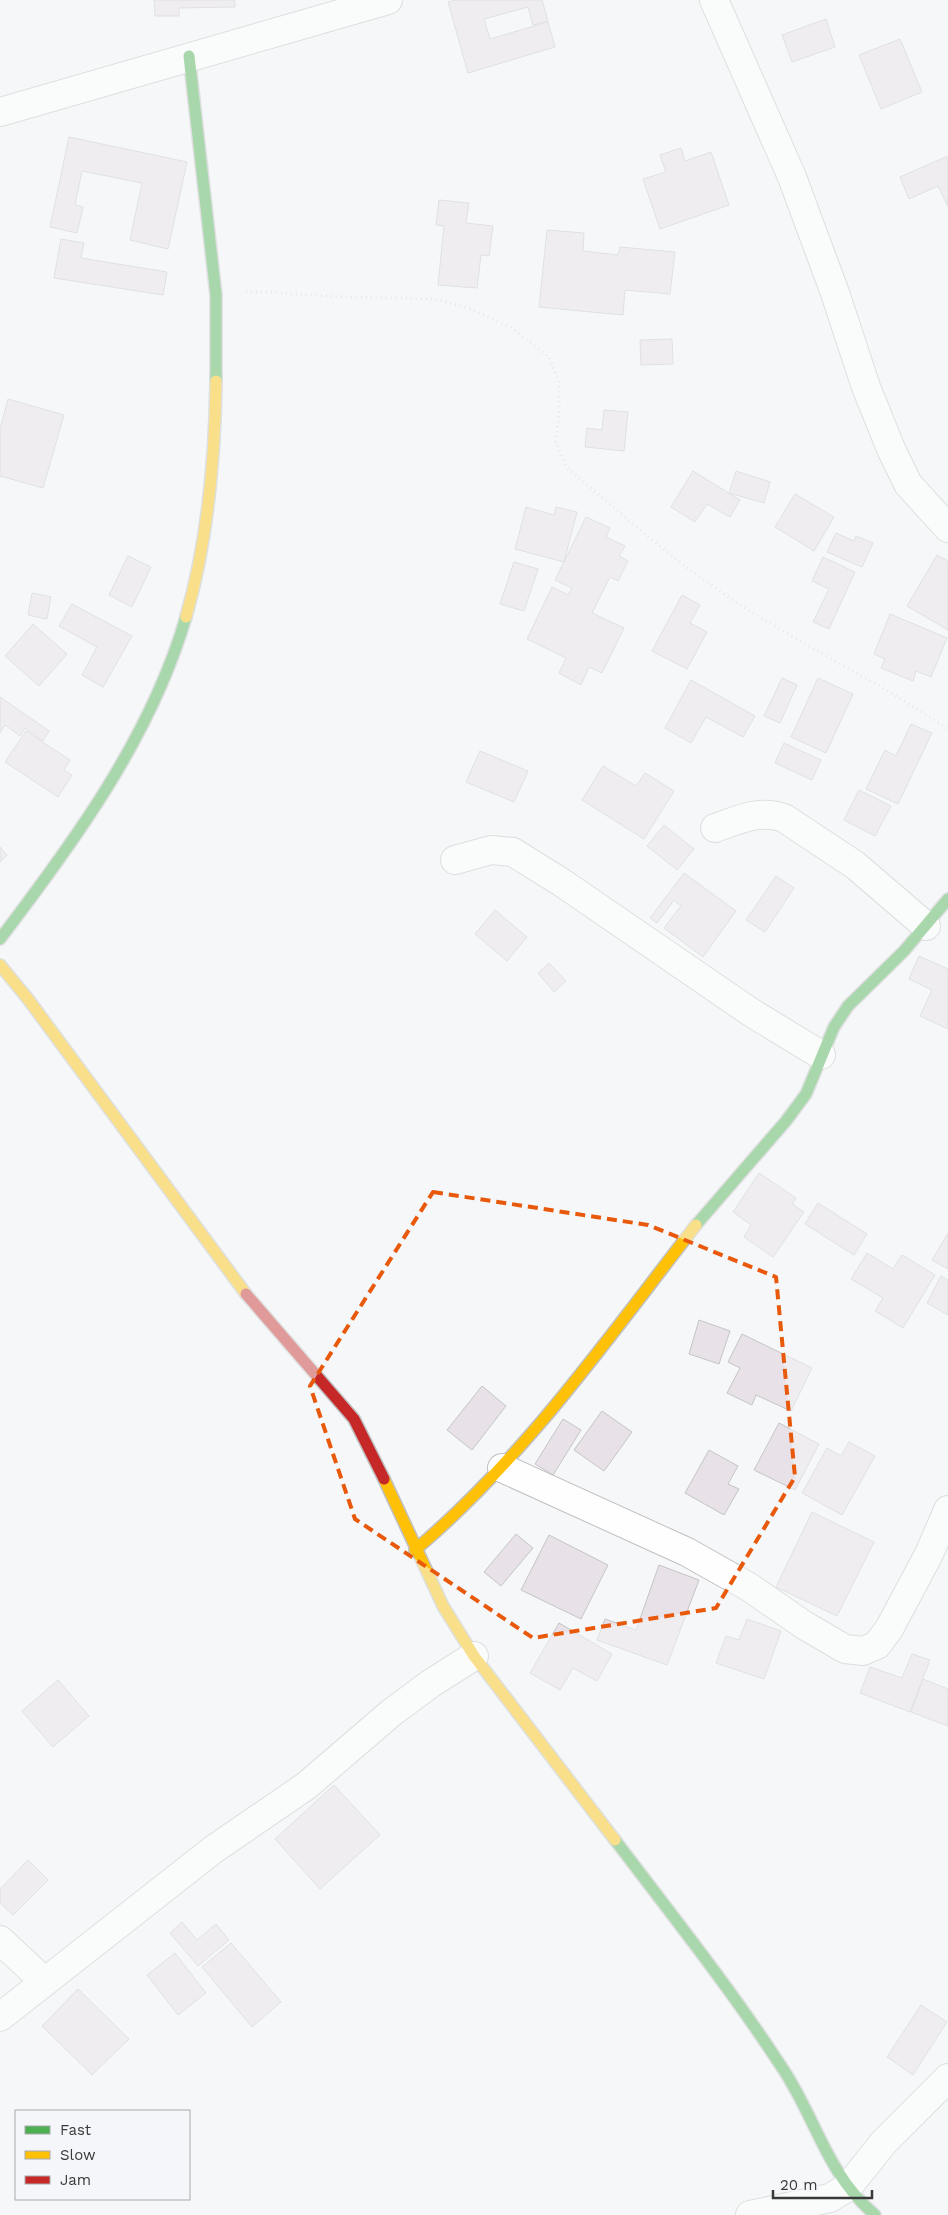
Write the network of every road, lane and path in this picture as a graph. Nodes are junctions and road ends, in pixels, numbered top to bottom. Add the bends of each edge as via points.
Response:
1 (388, 0) edge
2 (714, 0) edge
3 (189, 56) junction
4 (0, 112) edge
5 (216, 289) junction
6 (948, 528) edge
7 (948, 729) edge
8 (715, 828) dead end
9 (455, 860) dead end
10 (948, 899) edge
11 (926, 926) junction
12 (0, 939) edge
13 (0, 965) edge
14 (821, 1055) junction
15 (502, 1468) junction
16 (948, 1510) edge
17 (415, 1550) junction
18 (938, 1558) edge
19 (474, 1656) junction
20 (0, 1940) edge
21 (45, 1982) junction
22 (0, 2017) edge
23 (948, 2078) edge
24 (848, 2187) junction
25 (750, 2215) edge
26 (875, 2215) edge

1 - 3 street
2 - 6 street via 792,177 891,449 908,484
3 - 4 street
3 - 5 street
5 - 7 path via 343,298 437,299 468,308 510,327 549,357 553,365 559,382 556,442 567,468 711,585
5 - 12 street via 213,480 202,554 184,622 158,690 115,776
8 - 11 street via 760,813 784,818 855,865
9 - 14 street via 491,850 513,852 737,1003
10 - 11 street
11 - 14 street via 848,1006
13 - 17 street via 34,1006 248,1297 354,1419
14 - 15 street via 806,1094 786,1121 701,1218 562,1398
15 - 17 street via 455,1516
15 - 18 street via 687,1552 749,1587 845,1649 863,1651 877,1645
16 - 18 street
17 - 19 street via 443,1606
19 - 21 street via 430,1684 306,1786 214,1849
19 - 24 street via 731,1992 783,2068 839,2176
20 - 21 street
21 - 22 street
23 - 24 street via 884,2142
24 - 25 street via 830,2198
24 - 26 street

